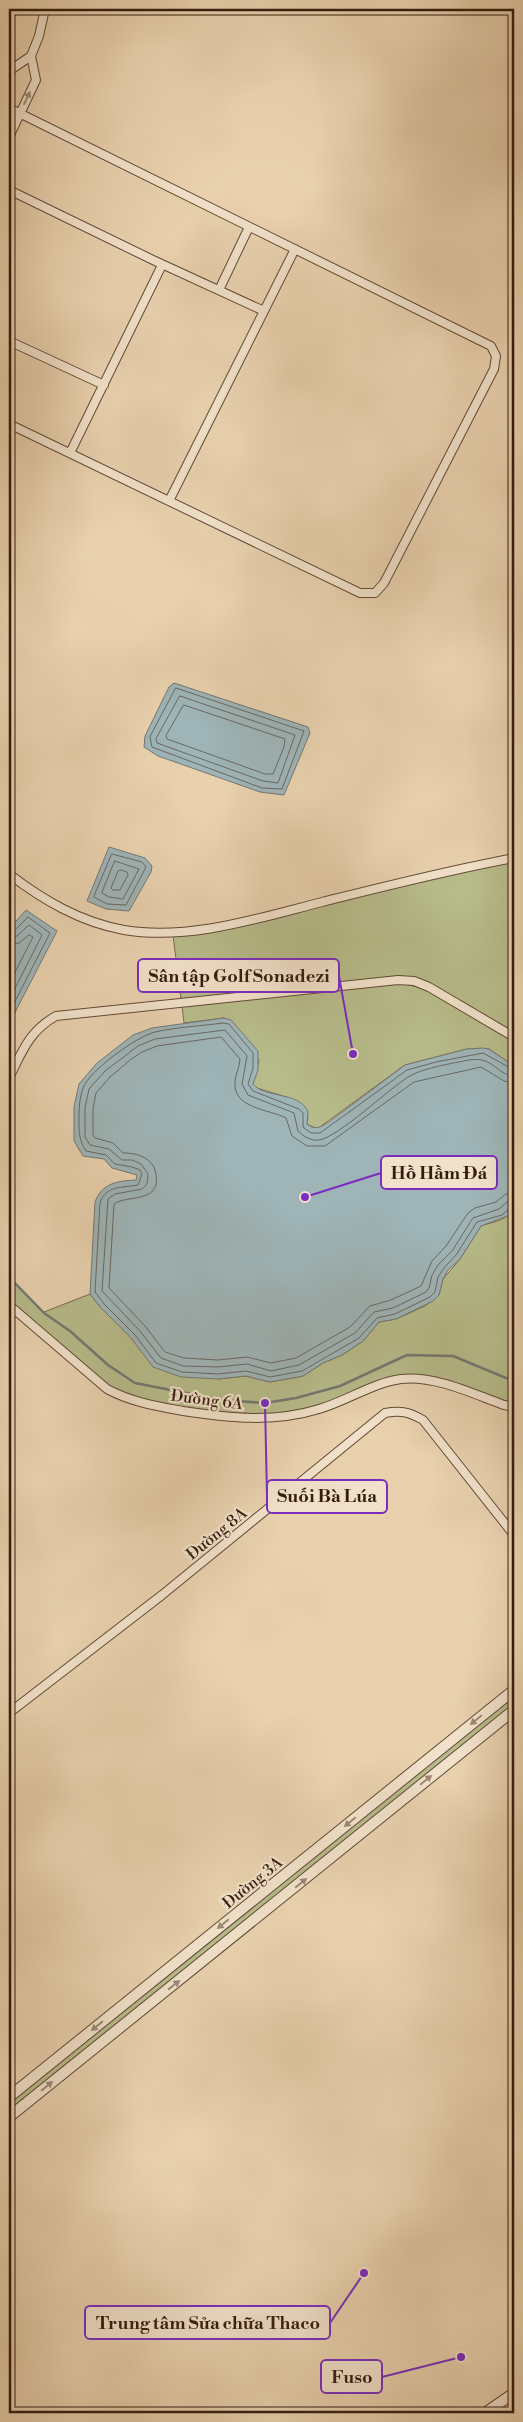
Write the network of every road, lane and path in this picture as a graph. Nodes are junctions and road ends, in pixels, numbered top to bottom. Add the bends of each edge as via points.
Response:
1 (46, 9) edge
2 (31, 56) junction
3 (9, 71) edge
4 (9, 108) edge
5 (20, 114) junction
6 (9, 137) edge
7 (9, 190) edge
8 (249, 226) junction
9 (295, 249) junction
10 (162, 264) junction
11 (219, 290) junction
12 (264, 311) junction
13 (9, 341) edge
14 (104, 385) junction
15 (9, 424) edge
16 (70, 453) junction
17 (169, 501) junction
18 (514, 858) edge
19 (9, 874) edge
20 (514, 1037) edge
21 (9, 1078) edge
22 (9, 1306) edge
23 (514, 1407) edge
24 (514, 1535) edge
25 (514, 1690) edge
26 (514, 1710) edge
27 (9, 1713) edge
28 (9, 2097) edge
29 (9, 2117) edge
30 (514, 2393) edge
31 (485, 2413) edge

1 - 2 street
2 - 3 street
5 -> 2 street via 36,80
4 - 5 street
5 - 6 street
5 - 8 street
7 - 10 street
8 - 9 street
8 - 11 street
9 - 12 street
9 - 17 street via 491,346 496,356 494,369 384,583 375,592 360,593
10 - 11 street
10 - 14 street
11 - 12 street
12 - 17 street
13 - 14 street
14 - 16 street
15 - 16 street
16 - 17 street
18 - 19 street via 452,869 248,920 204,929 157,932 124,930 64,910
20 - 21 street via 429,987 398,980 56,1016 42,1023 32,1034
22 - 23 street, Đường 6A via 107,1389 123,1398 148,1405 228,1418 286,1417 320,1409 385,1383 415,1379
24 - 27 street, Đường 8A via 423,1420 398,1410 385,1413 162,1595
25 -> 28 street, Đường 3A
29 -> 26 street, Đường 3A
30 - 31 street

